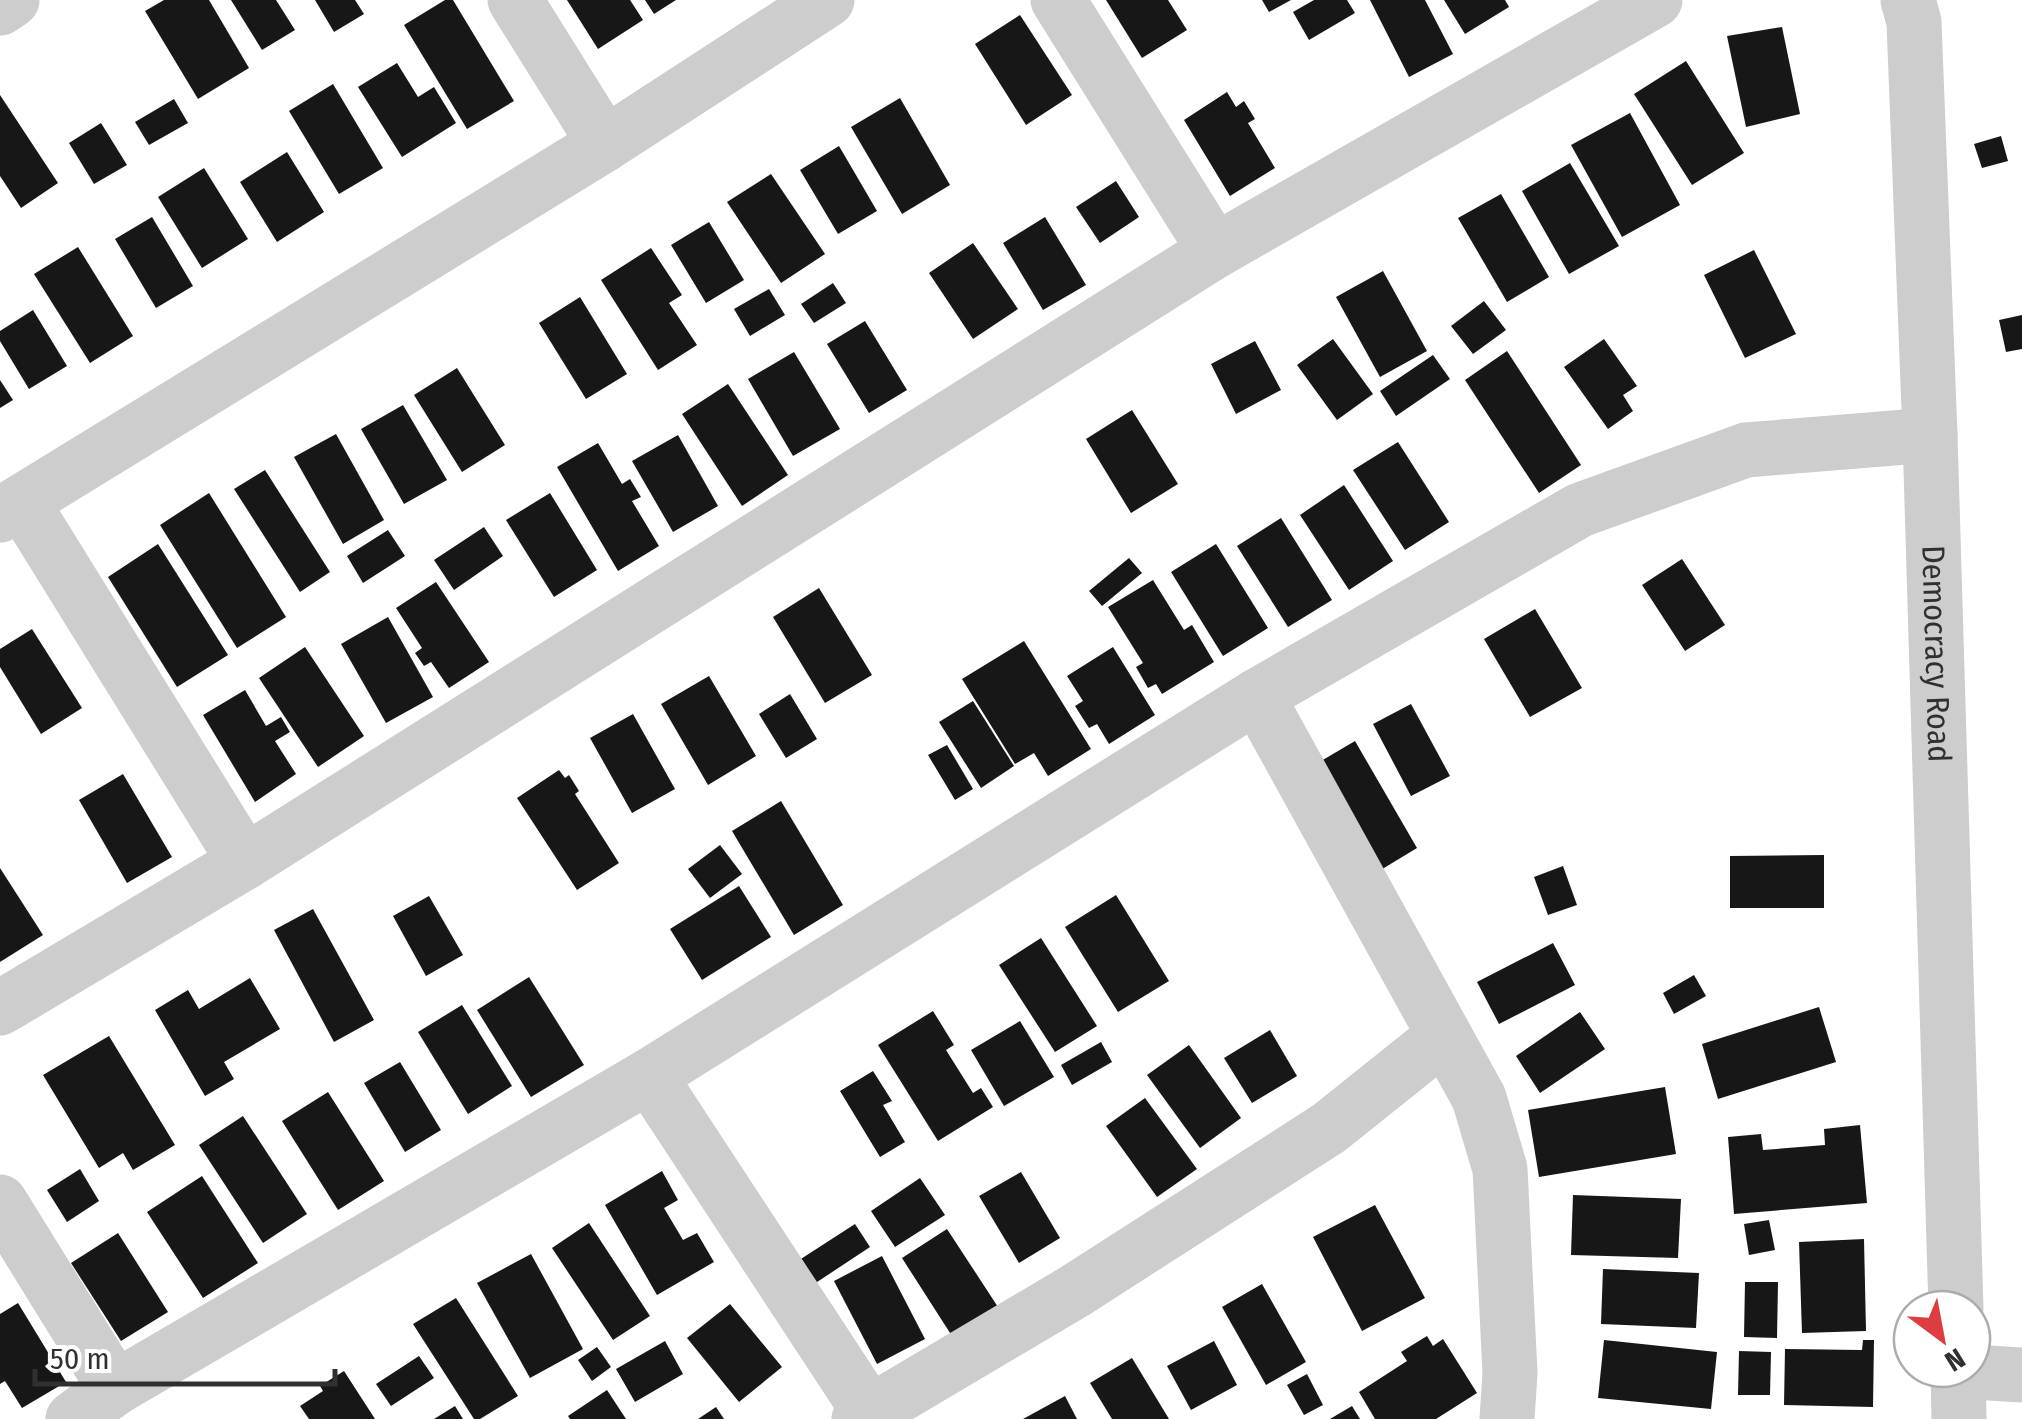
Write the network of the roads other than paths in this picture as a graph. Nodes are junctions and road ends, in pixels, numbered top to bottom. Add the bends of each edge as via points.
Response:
1 (12, 0) edge
2 (515, 0) edge
3 (827, 0) edge
4 (1058, 0) edge
5 (1655, 0) edge
6 (1908, 0) edge
7 (0, 8) edge
8 (605, 144) junction
9 (1216, 251) junction
10 (1930, 435) junction
11 (11, 508) edge
12 (1257, 696) junction
13 (245, 862) junction
14 (0, 1008) edge
15 (1444, 1036) junction
16 (649, 1076) junction
17 (0, 1202) edge
18 (1955, 1289) edge
19 (2022, 1376) edge
20 (1992, 1381) edge
21 (94, 1403) edge
22 (868, 1417) edge
23 (1507, 1419) edge

1 - 7 street
2 - 8 street
3 - 8 street
4 - 9 street
5 - 9 street
6 - 10 street, Democracy Road
8 - 11 street
9 - 13 street
10 - 12 street via 1746,450 1580,510
10 - 18 street, Democracy Road
11 - 13 street
12 - 15 street
12 - 16 street
13 - 14 street
15 - 22 street via 1329,1128
15 - 23 street via 1479,1098 1500,1169
16 - 21 street
16 - 22 street
17 - 21 street
19 - 20 street

